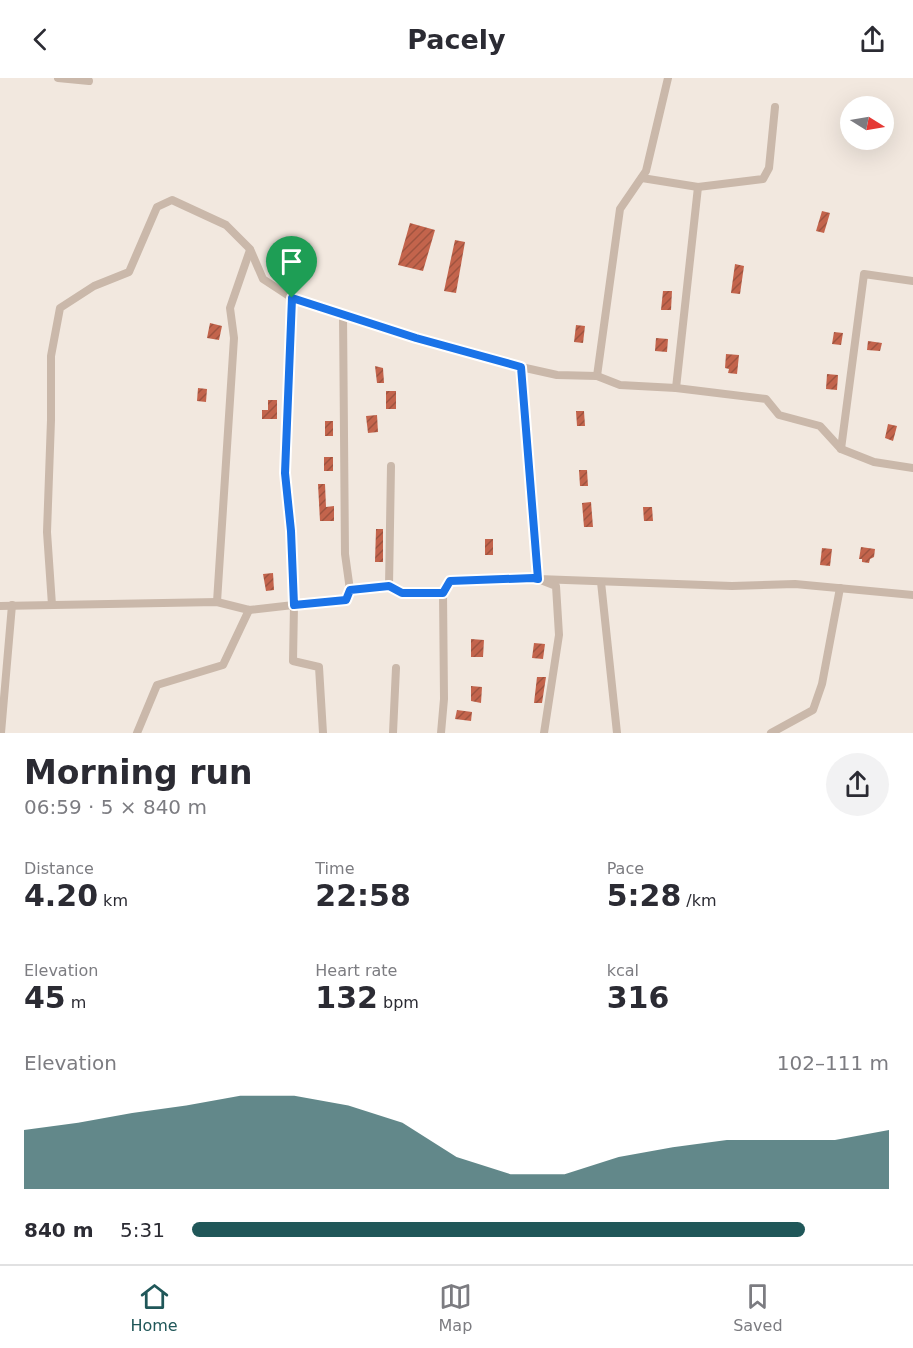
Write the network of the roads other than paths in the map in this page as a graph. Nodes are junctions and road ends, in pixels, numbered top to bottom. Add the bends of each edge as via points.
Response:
1 (58, 78) edge
2 (668, 78) edge
3 (89, 81) dead end
4 (775, 107) dead end
5 (642, 178) junction
6 (698, 187) junction
7 (250, 249) junction
8 (913, 281) edge
9 (292, 298) junction
10 (343, 314) junction
11 (521, 367) junction
12 (597, 376) junction
13 (676, 388) junction
14 (841, 449) junction
15 (391, 466) dead end
16 (913, 468) edge
17 (538, 579) junction
18 (601, 582) junction
19 (389, 586) junction
20 (840, 588) junction
21 (350, 590) junction
22 (443, 593) junction
23 (913, 595) edge
24 (217, 602) junction
25 (12, 605) junction
26 (52, 605) junction
27 (294, 605) junction
28 (0, 606) edge
29 (249, 610) junction
30 (396, 668) dead end
31 (1, 733) edge
32 (137, 733) edge
33 (323, 733) edge
34 (393, 733) edge
35 (441, 733) edge
36 (544, 733) edge
37 (617, 733) edge
38 (771, 733) edge

1 - 3 street
2 - 5 street
4 - 6 street via 769,168 763,179
5 - 6 street
5 - 12 street via 620,209
6 - 13 street
7 - 9 street via 263,279
7 - 24 street via 230,308 234,338
7 - 26 street via 226,225 172,200 157,207 129,272 94,286 60,308 51,356 47,532
8 - 14 street via 864,274
9 - 10 street
9 - 27 street via 285,473
10 - 11 street
10 - 21 street via 345,554
11 - 12 street via 557,375
11 - 17 street
12 - 13 street via 620,385
13 - 14 street via 766,399 779,415 820,426
14 - 16 street via 874,462
15 - 19 street
17 - 18 street
17 - 22 street via 450,581
17 - 36 street via 555,586 559,635
18 - 20 street
18 - 37 street
19 - 21 street
19 - 22 street via 402,593
20 - 23 street
20 - 38 street via 822,684 813,710
21 - 27 street via 346,600
22 - 35 street
24 - 26 street
24 - 29 street
25 - 26 street
25 - 28 street
25 - 31 street
27 - 29 street
27 - 33 street via 293,661 319,668
29 - 32 street via 223,665 157,685
30 - 34 street

